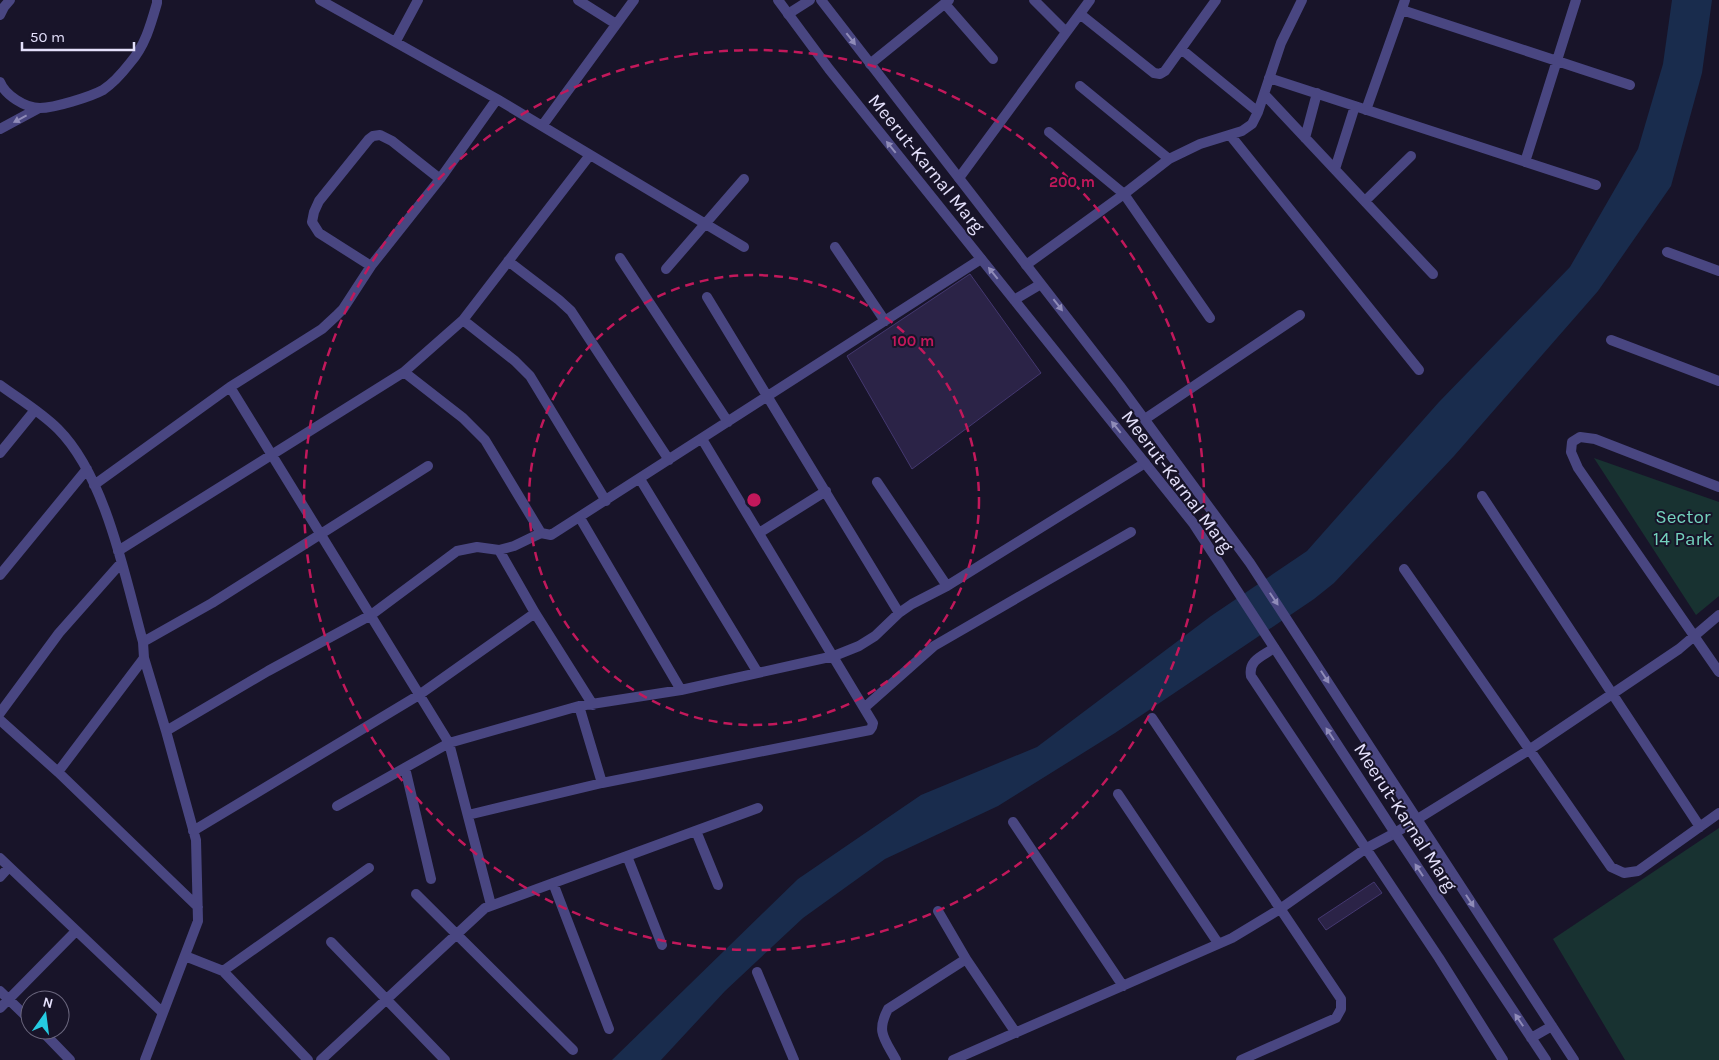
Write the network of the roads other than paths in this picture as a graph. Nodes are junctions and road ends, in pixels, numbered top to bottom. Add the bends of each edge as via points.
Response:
1 (10, 0) edge
2 (320, 0) edge
3 (418, 0) edge
4 (634, 0) edge
5 (778, 0) edge
6 (810, 0) edge
7 (821, 0) edge
8 (1034, 0) edge
9 (1090, 0) edge
10 (1216, 0) edge
11 (1302, 0) edge
12 (1576, 0) edge
13 (157, 1) edge
14 (582, 1) edge
15 (947, 2) edge
16 (1403, 5) edge
17 (788, 14) junction
18 (1080, 14) junction
19 (0, 15) edge
20 (616, 24) junction
21 (1066, 32) junction
22 (396, 41) junction
23 (1181, 49) junction
24 (993, 59) dead end
25 (1556, 61) junction
26 (870, 64) junction
27 (1269, 78) junction
28 (0, 82) edge
29 (1630, 85) dead end
30 (1080, 86) dead end
31 (1317, 93) junction
32 (1264, 94) junction
33 (497, 99) junction
34 (1355, 106) junction
35 (39, 108) junction
36 (1366, 110) junction
37 (1258, 112) junction
38 (542, 126) junction
39 (0, 129) edge
40 (1049, 132) dead end
41 (1230, 135) junction
42 (1305, 138) junction
43 (590, 155) junction
44 (1411, 156) dead end
45 (1169, 159) junction
46 (1525, 162) junction
47 (1335, 169) junction
48 (959, 178) junction
49 (440, 179) junction
50 (744, 179) dead end
51 (1596, 185) dead end
52 (1124, 194) junction
53 (1365, 201) junction
54 (706, 224) junction
55 (744, 247) dead end
56 (835, 247) dead end
57 (1667, 252) dead end
58 (620, 258) dead end
59 (981, 259) junction
60 (508, 261) junction
61 (1026, 265) junction
62 (371, 266) junction
63 (666, 269) dead end
64 (1719, 272) edge
65 (1434, 274) dead end
66 (1041, 284) junction
67 (707, 297) dead end
68 (1014, 300) junction
69 (1300, 315) dead end
70 (1210, 318) dead end
71 (463, 320) junction
72 (885, 321) junction
73 (1611, 340) dead end
74 (1419, 370) dead end
75 (404, 372) junction
76 (1719, 381) edge
77 (0, 385) edge
78 (230, 387) junction
79 (768, 396) junction
80 (35, 410) junction
81 (1145, 420) junction
82 (728, 422) junction
83 (702, 439) junction
84 (0, 453) edge
85 (272, 455) junction
86 (670, 460) junction
87 (1145, 463) junction
88 (428, 466) dead end
89 (87, 469) junction
90 (640, 479) junction
91 (877, 482) dead end
92 (94, 485) junction
93 (1719, 487) edge
94 (826, 490) junction
95 (1482, 496) dead end
96 (606, 501) junction
97 (580, 518) junction
98 (1131, 532) dead end
99 (541, 533) junction
100 (759, 533) junction
101 (321, 534) junction
102 (499, 550) junction
103 (118, 551) junction
104 (121, 563) junction
105 (1404, 570) dead end
106 (0, 575) edge
107 (947, 586) junction
108 (898, 612) junction
109 (535, 613) junction
110 (371, 615) junction
111 (1719, 615) edge
112 (1695, 637) junction
113 (142, 642) junction
114 (1272, 645) junction
115 (834, 656) junction
116 (144, 658) junction
117 (1719, 672) edge
118 (758, 673) junction
119 (681, 690) junction
120 (419, 694) junction
121 (1612, 694) junction
122 (593, 705) junction
123 (579, 706) junction
124 (864, 708) junction
125 (0, 712) edge
126 (1152, 718) dead end
127 (0, 720) edge
128 (166, 731) junction
129 (449, 743) junction
130 (1529, 750) junction
131 (405, 768) junction
132 (58, 772) junction
133 (602, 783) junction
134 (1118, 794) dead end
135 (337, 806) dead end
136 (758, 808) dead end
137 (1719, 814) edge
138 (468, 815) junction
139 (1417, 820) junction
140 (1013, 822) dead end
141 (1700, 827) junction
142 (193, 831) junction
143 (696, 831) junction
144 (1395, 833) junction
145 (1365, 849) junction
146 (627, 856) junction
147 (0, 858) edge
148 (10, 867) junction
149 (368, 868) dead end
150 (0, 876) edge
151 (430, 879) dead end
152 (553, 883) junction
153 (718, 885) dead end
154 (416, 894) dead end
155 (492, 905) junction
156 (198, 907) junction
157 (1280, 909) junction
158 (938, 911) dead end
159 (76, 931) junction
160 (457, 934) junction
161 (331, 942) dead end
162 (1218, 944) junction
163 (662, 945) dead end
164 (185, 956) junction
165 (966, 959) junction
166 (222, 971) junction
167 (757, 972) dead end
168 (1123, 986) junction
169 (0, 991) edge
170 (8, 999) junction
171 (386, 999) junction
172 (0, 1008) edge
173 (20, 1010) edge
174 (163, 1013) junction
175 (1552, 1026) junction
176 (609, 1029) dead end
177 (1016, 1032) junction
178 (1531, 1038) junction
179 (51, 1040) edge
180 (573, 1050) dead end
181 (70, 1060) edge
182 (145, 1060) edge
183 (308, 1060) edge
184 (321, 1060) edge
185 (445, 1060) edge
186 (794, 1060) edge
187 (896, 1060) edge
188 (953, 1060) edge
189 (1242, 1060) edge
190 (1503, 1060) edge
191 (1546, 1060) edge
192 (1574, 1060) edge

1 - 19 street
2 - 22 street
3 - 22 street
4 - 20 street
5 - 17 street, Meerut-Karnal Marg
6 - 17 street
7 -> 26 street, Meerut-Karnal Marg
8 - 21 street
9 - 18 street
10 - 23 street
11 - 27 street via 1281,43
12 - 25 street
13 - 35 street via 147,36 131,62 105,89 88,97
14 - 20 street
15 - 24 street
15 - 26 street
16 - 25 street
16 - 36 street
59 -> 17 street, Meerut-Karnal Marg
18 - 21 street
18 - 23 street via 1154,73 1166,71
20 - 38 street
21 - 48 street
22 - 33 street
23 - 37 street
25 - 29 street
25 - 46 street
26 - 48 street, Meerut-Karnal Marg
27 - 31 street
27 - 32 street
28 - 35 street via 3,90 19,102
30 - 45 street
31 - 34 street
31 - 42 street
32 - 37 street
32 - 42 street
33 - 38 street
33 - 49 street
34 - 36 street
34 - 47 street
35 -> 39 street
36 - 46 street
37 - 41 street via 1252,124
38 - 43 street
40 - 52 street
41 - 45 street via 1200,144
41 - 74 street
42 - 47 street
43 - 54 street
43 - 60 street
44 - 53 street
45 - 52 street
46 - 51 street
47 - 53 street
48 - 61 street, Meerut-Karnal Marg
49 - 62 street
49 - 62 street via 385,137 373,136 319,201 312,222 319,233
50 - 54 street
52 - 61 street
52 - 70 street
53 - 65 street
54 - 55 street
54 - 63 street
56 - 72 street
57 - 64 street
58 - 82 street
68 -> 59 street, Meerut-Karnal Marg
59 - 72 street
60 - 71 street
60 - 86 street via 571,311
61 - 66 street, Meerut-Karnal Marg
62 - 78 street via 343,309 322,329
66 - 68 street
66 -> 81 street, Meerut-Karnal Marg
67 - 79 street
87 -> 68 street, Meerut-Karnal Marg
69 - 81 street
71 - 75 street
71 - 96 street via 530,376
72 - 79 street
73 - 76 street
75 - 85 street
75 - 99 street via 463,418 485,440
77 - 80 street
78 - 85 street
78 - 92 street
79 - 82 street
79 - 94 street
80 - 84 street
80 - 89 street via 58,429
81 -> 139 street, Meerut-Karnal Marg via 1250,563
82 - 83 street
83 - 86 street
83 - 100 street
85 - 101 street
85 - 103 street
86 - 90 street
87 - 107 street
87 - 114 street, Meerut-Karnal Marg via 1193,523
88 - 101 street
89 - 92 street
89 - 106 street
90 - 96 street
90 - 118 street
91 - 107 street
92 - 103 street
93 - 112 street via 1595,439 1580,437 1572,442 1571,452 1578,468
94 - 100 street
94 - 108 street
95 - 121 street
96 - 97 street
97 - 99 street via 553,534
97 - 119 street
98 - 124 street via 934,646
99 - 102 street
100 - 115 street
101 - 110 street
101 - 113 street via 212,603
102 - 109 street
102 - 110 street via 477,547 456,551
103 - 104 street
104 - 113 street
104 - 125 street via 59,633
105 - 130 street
107 - 108 street
108 - 115 street via 875,636
109 - 120 street
109 - 122 street
110 - 120 street
110 - 128 street
111 - 112 street
112 - 117 street
112 - 121 street
113 - 116 street
144 -> 114 street, Meerut-Karnal Marg
114 - 145 street via 1252,663 1251,676
115 - 118 street
115 - 124 street
116 - 128 street
116 - 132 street
118 - 119 street
119 - 122 street
120 - 129 street
120 - 142 street
121 - 130 street
121 - 141 street
122 - 123 street
123 - 129 street
123 - 133 street
124 - 133 street via 873,723 870,730
126 - 157 street
127 - 132 street
128 - 142 street
129 - 131 street
129 - 138 street
130 - 139 street
130 - 141 street via 1612,867 1624,873 1638,871
131 - 135 street
131 - 151 street
132 - 156 street
133 - 138 street
134 - 162 street
136 - 143 street
137 - 141 street
138 - 155 street
139 - 144 street
139 -> 175 street, Meerut-Karnal Marg
140 - 168 street
142 - 156 street
143 - 146 street
143 - 153 street
144 - 145 street
178 -> 144 street, Meerut-Karnal Marg
145 - 157 street
145 - 190 street
146 - 152 street
146 - 163 street
147 - 148 street
148 - 150 street
148 - 159 street
149 - 166 street
152 - 155 street
152 - 176 street
154 - 160 street
155 - 160 street
156 - 164 street via 198,921
157 - 162 street
157 - 189 street via 1341,999 1341,1009 1336,1018
158 - 165 street
159 - 170 street
159 - 174 street
160 - 171 street
160 - 180 street
161 - 171 street
162 - 168 street
164 - 166 street
164 - 174 street
165 - 177 street
165 - 187 street via 888,1009 881,1022 882,1034
166 - 183 street
167 - 186 street
168 - 177 street
169 - 170 street
170 - 172 street
170 - 173 street
171 - 184 street
171 - 185 street
174 - 182 street
175 - 178 street
175 - 192 street, Meerut-Karnal Marg
177 - 188 street
178 - 191 street, Meerut-Karnal Marg
179 - 181 street

